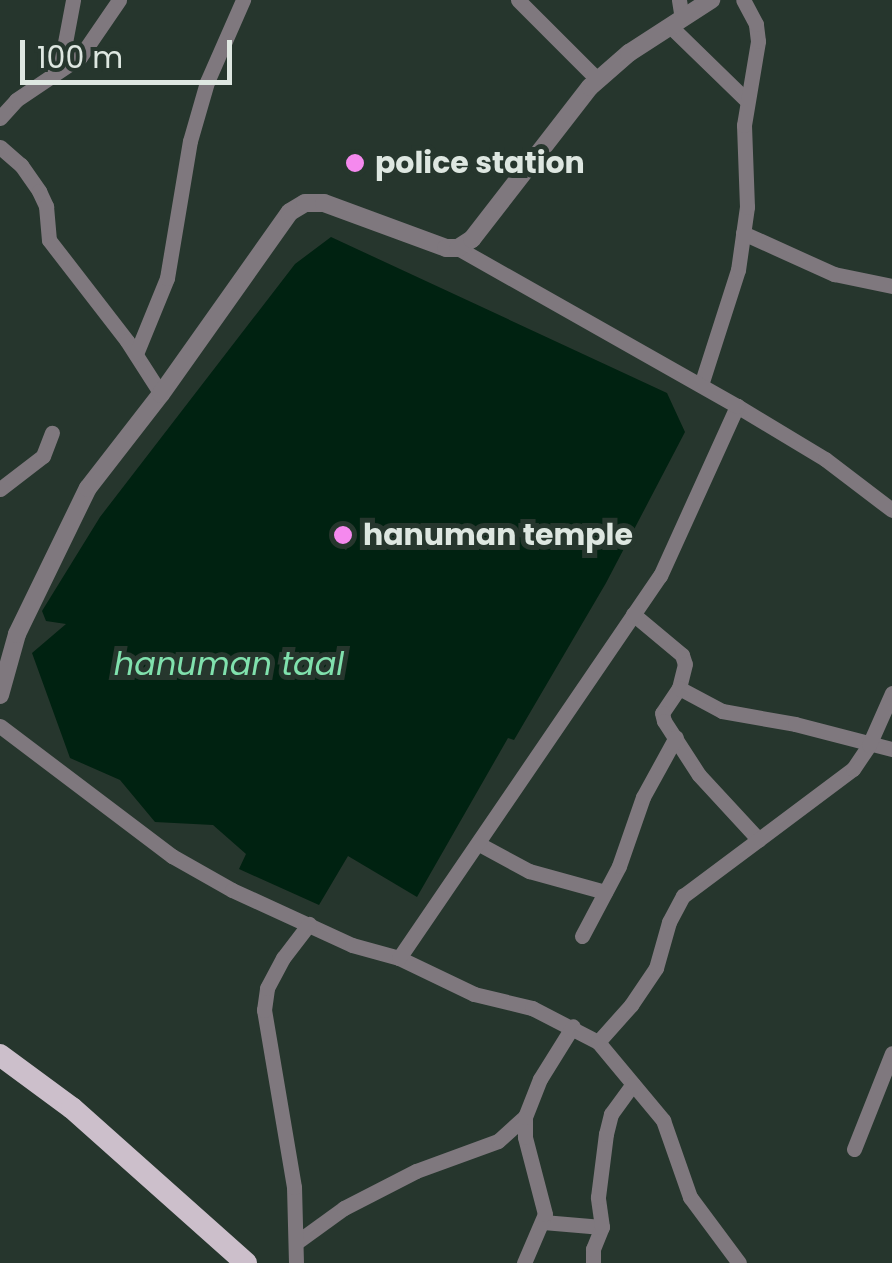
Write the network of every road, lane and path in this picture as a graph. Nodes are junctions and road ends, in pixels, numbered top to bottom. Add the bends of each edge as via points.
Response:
1 (72, 0) edge
2 (119, 0) edge
3 (243, 0) edge
4 (518, 0) edge
5 (679, 0) edge
6 (711, 0) edge
7 (742, 0) edge
8 (674, 24) junction
9 (60, 69) junction
10 (598, 80) junction
11 (746, 100) junction
12 (0, 118) edge
13 (0, 147) edge
14 (743, 233) junction
15 (458, 248) junction
16 (892, 286) edge
17 (136, 354) junction
18 (701, 386) junction
19 (161, 394) junction
20 (737, 406) junction
21 (52, 434) dead end
22 (0, 489) edge
23 (892, 510) edge
24 (633, 614) junction
25 (679, 688) junction
26 (892, 693) edge
27 (0, 695) edge
28 (0, 726) edge
29 (676, 738) junction
30 (869, 745) junction
31 (892, 749) edge
32 (759, 840) junction
33 (478, 844) junction
34 (605, 892) junction
35 (309, 924) junction
36 (582, 936) dead end
37 (399, 958) junction
38 (573, 1026) junction
39 (598, 1042) junction
40 (892, 1054) edge
41 (0, 1055) edge
42 (633, 1084) junction
43 (525, 1117) junction
44 (854, 1149) dead end
45 (543, 1222) junction
46 (602, 1227) junction
47 (297, 1242) junction
48 (246, 1263) edge
49 (296, 1263) edge
50 (524, 1263) edge
51 (593, 1263) edge
52 (739, 1263) edge

1 - 9 street
2 - 9 street via 94,43
3 - 17 street via 207,82 167,278
4 - 10 street
5 - 8 street
6 - 8 street
7 - 11 street via 758,40
8 - 10 street
8 - 11 street
9 - 12 street
10 - 15 street
11 - 14 street
13 - 17 street via 21,164 46,206 48,240
14 - 16 street via 834,274
14 - 18 street
15 - 18 street
15 - 19 street via 324,203 305,203 276,228
17 - 19 street
18 - 20 street
19 - 27 street via 88,488 17,634
20 - 23 street
20 - 24 street via 660,576
21 - 22 street via 43,456
24 - 25 street via 682,655
24 - 33 street
25 - 29 street via 662,713
25 - 30 street via 722,711
26 - 30 street
28 - 35 street via 172,856
29 - 32 street via 699,775
29 - 34 street via 643,797
30 - 31 street
30 - 32 street via 853,768
32 - 39 street via 683,896 656,968
33 - 34 street via 529,871
33 - 37 street
34 - 36 street
35 - 37 street
35 - 47 street via 267,988 264,1010
37 - 38 street via 474,994
38 - 39 street
38 - 43 street
39 - 42 street
40 - 44 street
41 - 48 main road via 72,1108
42 - 46 street via 606,1134 598,1197
42 - 52 street via 670,1134 704,1220
43 - 45 street
43 - 47 street via 498,1141 416,1171 344,1208
45 - 46 street
45 - 50 street
46 - 51 street
47 - 49 street

